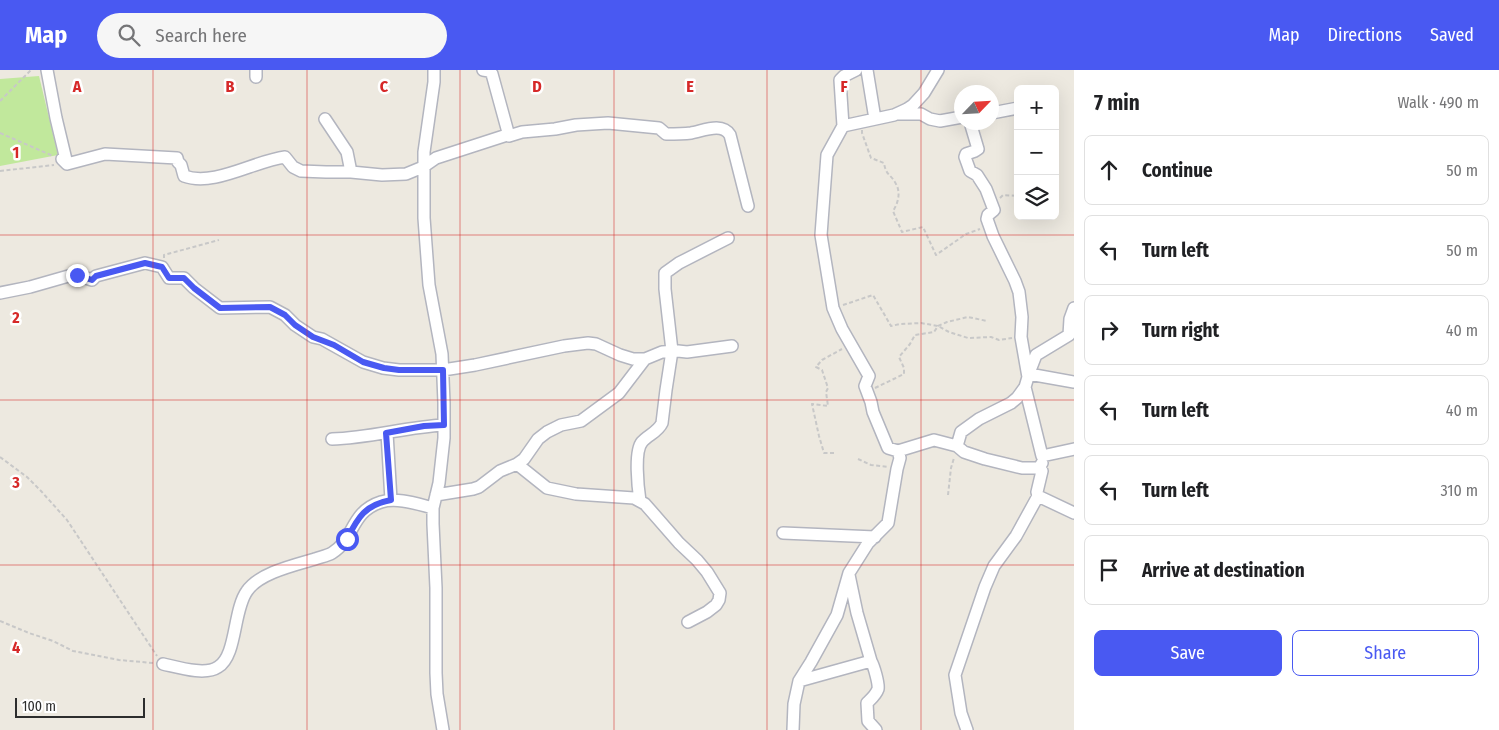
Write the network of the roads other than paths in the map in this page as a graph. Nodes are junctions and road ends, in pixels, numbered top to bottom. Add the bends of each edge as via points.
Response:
1 (47, 70) edge
2 (434, 70) edge
3 (483, 70) edge
4 (856, 70) edge
5 (867, 70) edge
6 (938, 70) edge
7 (1014, 109) edge
8 (999, 111) edge
9 (894, 114) junction
10 (954, 118) edge
11 (325, 119) dead end
12 (875, 119) junction
13 (843, 126) junction
14 (972, 130) edge
15 (509, 136) junction
16 (423, 167) junction
17 (351, 172) junction
18 (748, 206) dead end
19 (728, 238) dead end
20 (0, 293) edge
21 (1074, 308) edge
22 (732, 346) dead end
23 (672, 351) junction
24 (645, 359) junction
25 (443, 370) junction
26 (1027, 379) junction
27 (1074, 382) edge
28 (444, 425) junction
29 (386, 433) junction
30 (332, 439) dead end
31 (956, 446) junction
32 (1074, 449) edge
33 (898, 451) junction
34 (1041, 462) junction
35 (517, 464) junction
36 (436, 495) junction
37 (1038, 496) junction
38 (391, 500) junction
39 (640, 501) junction
40 (433, 508) junction
41 (1074, 514) edge
42 (783, 533) dead end
43 (875, 537) junction
44 (849, 573) junction
45 (688, 622) dead end
46 (871, 660) junction
47 (162, 664) road end
48 (798, 681) junction
49 (443, 730) edge
50 (793, 730) edge
51 (876, 730) edge
52 (967, 730) edge

1 - 17 street via 64,162 105,154 177,158 184,176 197,180 284,157 300,170
2 - 16 street
3 - 15 street via 492,74
4 - 13 street via 840,80
5 - 12 street
6 - 9 street via 913,105
7 - 8 street
9 - 10 street via 919,114 940,121
9 - 12 street
11 - 17 street via 347,152
12 - 13 street
13 - 33 street via 827,155 821,235 830,294 850,345 869,376 865,386 872,412 888,448
14 - 26 street via 978,149 965,157 970,171 986,189 994,209 986,218 1016,281
15 - 16 street via 442,156
15 - 18 street via 596,124 659,128 666,134 693,133 709,128 725,130 731,137
16 - 17 street via 406,174
16 - 25 street via 427,268
19 - 23 street via 665,272
20 - 25 street via 72,275 92,280 96,276 145,263 162,267 169,278 184,278 220,308 270,307 313,337 363,362 399,370
21 - 26 street via 1068,334 1036,355
22 - 23 street
23 - 24 street
23 - 39 street via 662,423 639,448 637,475
24 - 25 street via 633,359 586,343
24 - 35 street via 619,393 581,421 547,432
25 - 28 street
26 - 27 street
26 - 31 street via 1018,398 960,432
26 - 34 street
28 - 29 street
28 - 36 street
29 - 30 street
29 - 38 street
31 - 33 street via 934,440
31 - 34 street via 985,459 1022,468
32 - 34 street
33 - 43 street via 900,461 888,523
34 - 37 street
35 - 36 street via 500,471 479,487
35 - 39 street via 547,488
36 - 40 street
37 - 41 street
37 - 52 street via 1016,536 994,566 955,675
38 - 40 street
38 - 47 street via 363,512 347,539 331,554 271,574 248,588 242,598 228,656 218,668 195,671
39 - 45 street via 708,572 720,593 716,605
40 - 49 street via 436,672
42 - 43 street
43 - 44 street
44 - 46 street
44 - 48 street via 837,615
46 - 48 street
46 - 51 street via 878,685 867,703 868,721
48 - 50 street

